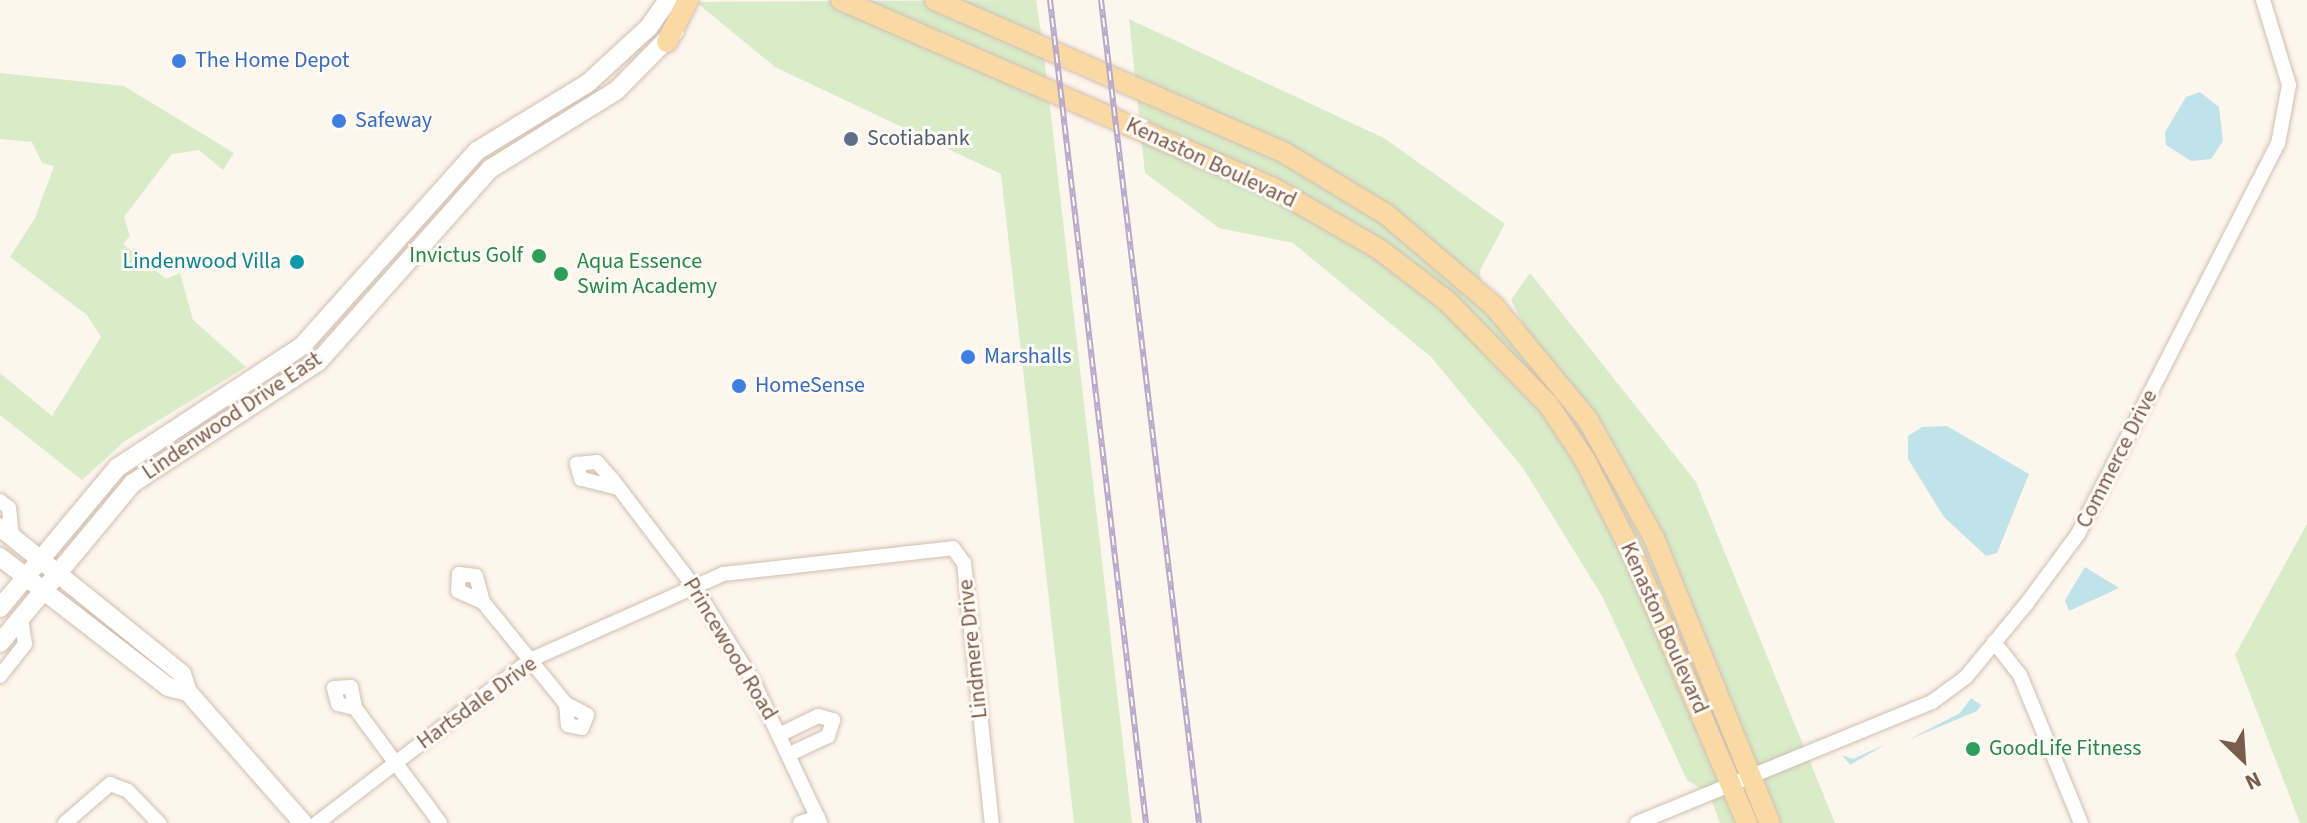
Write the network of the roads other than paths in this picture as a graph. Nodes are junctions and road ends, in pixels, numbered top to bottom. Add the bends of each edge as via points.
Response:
1 (668, 0) edge
2 (688, 0) edge
3 (697, 0) edge
4 (841, 0) edge
5 (935, 0) edge
6 (2263, 0) edge
7 (667, 42) junction
8 (618, 488) dead end
9 (0, 501) edge
10 (6, 531) edge
11 (38, 556) junction
12 (0, 557) edge
13 (56, 569) junction
14 (24, 576) junction
15 (695, 588) junction
16 (42, 589) junction
17 (483, 602) dead end
18 (1, 604) edge
19 (21, 618) junction
20 (1994, 642) junction
21 (0, 643) edge
22 (530, 660) junction
23 (0, 676) edge
24 (188, 692) junction
25 (566, 704) dead end
26 (355, 708) dead end
27 (781, 734) junction
28 (790, 754) junction
29 (399, 761) junction
30 (1752, 777) junction
31 (1732, 785) junction
32 (819, 820) edge
33 (65, 823) edge
34 (159, 823) edge
35 (303, 823) edge
36 (317, 823) edge
37 (440, 823) edge
38 (800, 823) edge
39 (992, 823) edge
40 (1637, 823) edge
41 (1747, 823) edge
42 (1770, 823) edge
43 (2081, 823) edge

1 - 11 street, Lindenwood Drive East via 649,27 588,83 477,151 302,346 145,445 96,487
2 - 7 main road
3 - 7 street, Lindenwood Drive East
4 - 31 main road, Kenaston Boulevard via 1273,188 1379,249 1447,301 1548,404 1585,460
5 - 30 main road, Kenaston Boulevard via 1285,153 1387,215 1460,273 1588,420 1678,590
6 - 20 street, Commerce Drive via 2289,85 2278,144 2078,534
7 - 13 street, Lindenwood Drive East via 616,91 490,169 334,348 133,483
8 - 15 street, Princewood Road
9 - 10 street via 9,508
10 - 11 street
11 - 13 street
11 - 14 street, Lindenwood Drive East
12 - 14 street
13 - 16 street, Lindenwood Drive East
13 - 24 street via 182,674
14 - 16 street
14 - 18 street, Lindenwood Drive East
15 - 22 street, Hartsdale Drive
15 - 27 street, Princewood Road
15 - 39 street, Lindmere Drive via 745,569 953,548 964,563
16 - 19 street, Lindenwood Drive East
16 - 24 street via 168,687
17 - 22 street
19 - 21 street, Lindenwood Drive East
19 - 23 street, Lindenwood Drive East via 25,644
20 - 30 street, Commerce Drive via 1932,702
20 - 43 street via 2020,675
22 - 25 street
22 - 29 street, Hartsdale Drive
24 - 35 street
26 - 29 street
27 - 28 street, Princewood Road
27 - 28 street via 818,716 833,720 828,736
28 - 32 street, Princewood Road
29 - 36 street, Hartsdale Drive
29 - 37 street
30 - 31 street, Commerce Drive
30 - 42 main road, Kenaston Boulevard
31 - 40 street, Commerce Drive
31 - 41 main road, Kenaston Boulevard
32 - 38 street
33 - 34 street via 110,784 128,791

